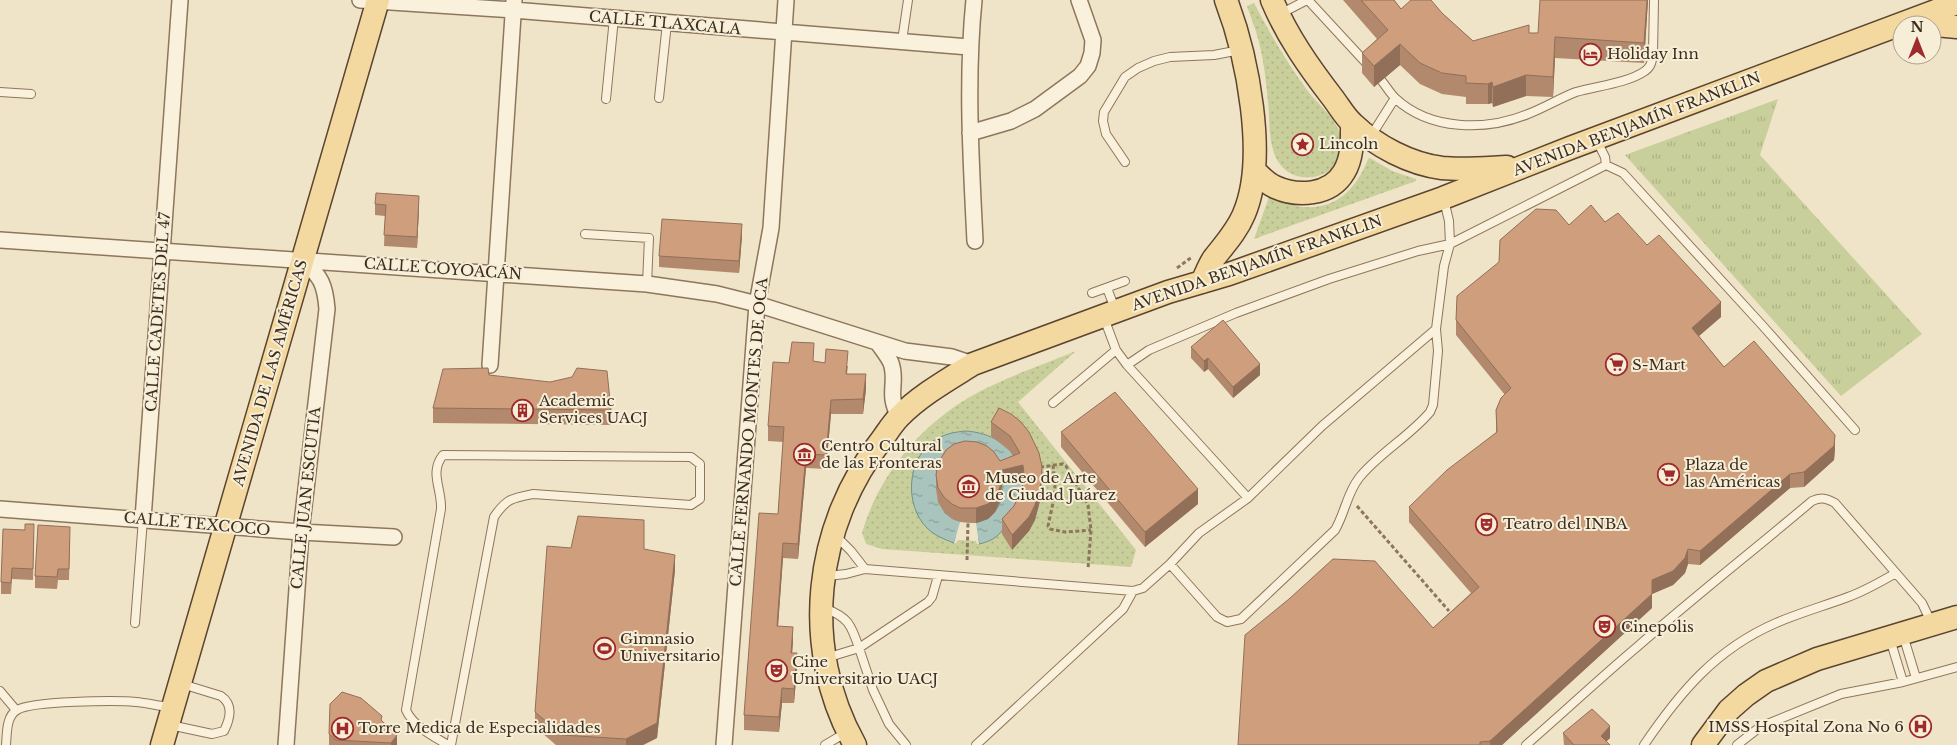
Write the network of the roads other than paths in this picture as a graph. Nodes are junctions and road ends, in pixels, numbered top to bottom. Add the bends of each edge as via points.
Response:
1 (180, 0) edge
2 (372, 0) edge
3 (786, 0) edge
4 (908, 0) edge
5 (974, 0) edge
6 (1079, 0) edge
7 (1226, 0) edge
8 (1308, 0) edge
9 (1654, 0) edge
10 (1957, 2) edge
11 (514, 5) edge
12 (1275, 7) edge
13 (1923, 15) edge
14 (614, 18) junction
15 (667, 23) junction
16 (1942, 26) edge
17 (1892, 27) edge
18 (1957, 27) edge
19 (784, 32) junction
20 (902, 41) junction
21 (969, 47) junction
22 (1242, 49) junction
23 (1370, 66) edge
24 (1381, 80) edge
25 (0, 92) edge
26 (31, 94) dead end
27 (659, 98) dead end
28 (1395, 98) junction
29 (606, 99) dead end
30 (1352, 123) junction
31 (970, 133) junction
32 (1370, 138) junction
33 (1596, 139) junction
34 (1126, 162) dead end
35 (1606, 165) junction
36 (1524, 166) junction
37 (1254, 170) junction
38 (1443, 198) junction
39 (585, 234) dead end
40 (0, 240) edge
41 (975, 241) dead end
42 (1450, 244) junction
43 (162, 251) junction
44 (304, 260) junction
45 (495, 272) junction
46 (1126, 281) dead end
47 (1202, 282) junction
48 (647, 284) junction
49 (1107, 288) junction
50 (1092, 293) dead end
51 (757, 304) junction
52 (1109, 314) junction
53 (1436, 330) junction
54 (878, 343) junction
55 (1116, 350) junction
56 (973, 364) junction
57 (490, 365) dead end
58 (1127, 365) junction
59 (1053, 403) dead end
60 (900, 416) junction
61 (1855, 430) dead end
62 (1248, 498) junction
63 (0, 509) edge
64 (143, 519) junction
65 (225, 526) junction
66 (301, 532) junction
67 (833, 532) junction
68 (394, 537) dead end
69 (1170, 564) junction
70 (865, 569) junction
71 (1896, 573) junction
72 (823, 576) junction
73 (938, 576) junction
74 (1133, 591) junction
75 (820, 607) junction
76 (1957, 617) edge
77 (135, 624) dead end
78 (1932, 624) junction
79 (1896, 635) junction
80 (859, 648) junction
81 (824, 658) junction
82 (1957, 667) edge
83 (1916, 678) junction
84 (1904, 682) junction
85 (181, 684) junction
86 (0, 691) edge
87 (16, 710) junction
88 (167, 726) edge
89 (852, 739) edge
90 (1528, 744) edge
91 (6, 745) edge
92 (286, 745) edge
93 (449, 745) edge
94 (724, 745) edge
95 (825, 745) edge
96 (906, 745) edge
97 (976, 745) edge
98 (1644, 745) edge
99 (1703, 745) edge
100 (1737, 745) edge

1 - 43 street, CALLE CADETES DEL 47
2 - 11 street, CALLE TLAXCALA
2 - 44 main road, AVENIDA DE LAS AMÉRICAS
3 - 19 street, CALLE FERNANDO MONTES DE OCA
4 - 20 lane
5 - 21 street
6 - 31 street via 1093,40 1088,66 1080,76 1035,109 1011,121
7 - 22 main road
8 - 12 lane
8 - 23 lane
9 - 28 lane via 1652,62 1647,70 1635,76 1574,93 1527,115 1486,125 1446,123 1426,118
10 - 13 main road, AVENIDA BENJAMÍN FRANKLIN
11 - 14 street, CALLE TLAXCALA
11 - 45 street
12 - 30 main road via 1305,62
14 - 15 street, CALLE TLAXCALA
14 - 29 lane
15 - 19 street, CALLE TLAXCALA
15 - 27 lane
16 - 18 main road
17 - 33 main road, AVENIDA BENJAMÍN FRANKLIN
19 - 20 street, CALLE TLAXCALA
19 - 51 street, CALLE FERNANDO MONTES DE OCA via 771,228
20 - 21 street, CALLE TLAXCALA
21 - 31 street
22 - 34 lane via 1154,60 1125,77 1104,112 1103,122 1106,134
22 - 37 main road via 1251,102
24 - 28 lane
25 - 26 lane
28 - 32 lane
30 - 32 main road
30 - 37 main road via 1352,148 1344,173 1324,190 1290,193 1263,180
31 - 41 street
32 - 36 main road via 1415,161 1440,168
33 - 35 lane
33 - 36 main road, AVENIDA BENJAMÍN FRANKLIN
35 - 42 lane
35 - 61 lane via 1623,173
36 - 38 main road, AVENIDA BENJAMÍN FRANKLIN
37 - 47 main road via 1244,214
38 - 42 lane via 1450,221
38 - 47 main road, AVENIDA BENJAMÍN FRANKLIN
39 - 48 lane via 649,238
40 - 43 street, CALLE COYOACÁN
42 - 53 lane
42 - 58 lane via 1329,279 1236,313 1149,350
43 - 44 street, CALLE COYOACÁN
43 - 64 street, CALLE CADETES DEL 47
44 - 45 street, CALLE COYOACÁN
44 - 65 main road, AVENIDA DE LAS AMÉRICAS
44 - 66 street, CALLE JUAN ESCUTIA via 320,277 327,309
45 - 48 street, CALLE COYOACÁN
45 - 57 street
46 - 49 lane
47 - 52 main road, AVENIDA BENJAMÍN FRANKLIN
48 - 51 street, CALLE COYOACÁN via 717,294
49 - 50 lane
49 - 52 lane
51 - 54 street, CALLE COYOACÁN
51 - 94 street, CALLE FERNANDO MONTES DE OCA
52 - 55 lane
52 - 56 main road, AVENIDA BENJAMÍN FRANKLIN
53 - 62 lane via 1322,426
53 - 69 lane via 1438,351 1430,412 1360,476 1335,530 1241,619 1227,622 1217,617
54 - 56 street, CALLE COYOACÁN
54 - 60 street via 890,362 892,403
55 - 58 lane
55 - 59 lane
56 - 60 main road, AVENIDA BENJAMÍN FRANKLIN
58 - 62 lane
60 - 67 main road, AVENIDA BENJAMÍN FRANKLIN via 858,473
62 - 69 lane via 1199,532
63 - 64 street, CALLE TEXCOCO
64 - 65 street, CALLE TEXCOCO
64 - 77 lane, CALLE CADETES DEL 47
65 - 66 street, CALLE TEXCOCO
65 - 85 main road, AVENIDA DE LAS AMÉRICAS
66 - 68 street, CALLE TEXCOCO
66 - 92 street, CALLE JUAN ESCUTIA
67 - 70 lane
67 - 72 main road, AVENIDA BENJAMÍN FRANKLIN
69 - 74 lane via 1143,588
70 - 72 lane
70 - 73 lane
71 - 78 lane via 1922,604
71 - 90 lane via 1835,503 1828,498 1812,501 1643,641
71 - 98 lane via 1850,597 1777,622 1734,645 1681,693
72 - 75 main road, AVENIDA BENJAMÍN FRANKLIN
73 - 74 lane
73 - 80 lane via 928,602
74 - 97 lane via 1123,609
75 - 80 lane via 841,614 853,630
75 - 81 main road, AVENIDA BENJAMÍN FRANKLIN
76 - 78 main road
78 - 79 main road
79 - 83 lane
79 - 84 lane
79 - 99 main road via 1817,659 1766,681 1729,710
80 - 81 lane
80 - 96 lane via 889,724
81 - 89 main road, AVENIDA BENJAMÍN FRANKLIN via 833,696
82 - 83 lane
83 - 84 lane
84 - 100 lane via 1841,694 1760,727
85 - 88 main road, AVENIDA DE LAS AMÉRICAS
85 - 88 lane via 226,699 230,707 228,724 224,731 212,734
86 - 87 lane
87 - 88 lane via 47,703 136,702
87 - 91 lane via 10,718
89 - 95 lane
93 - 93 lane via 421,728 406,710 441,508 436,464 443,455 691,457 700,464 700,499 691,505 533,494 512,498 503,504 494,517

